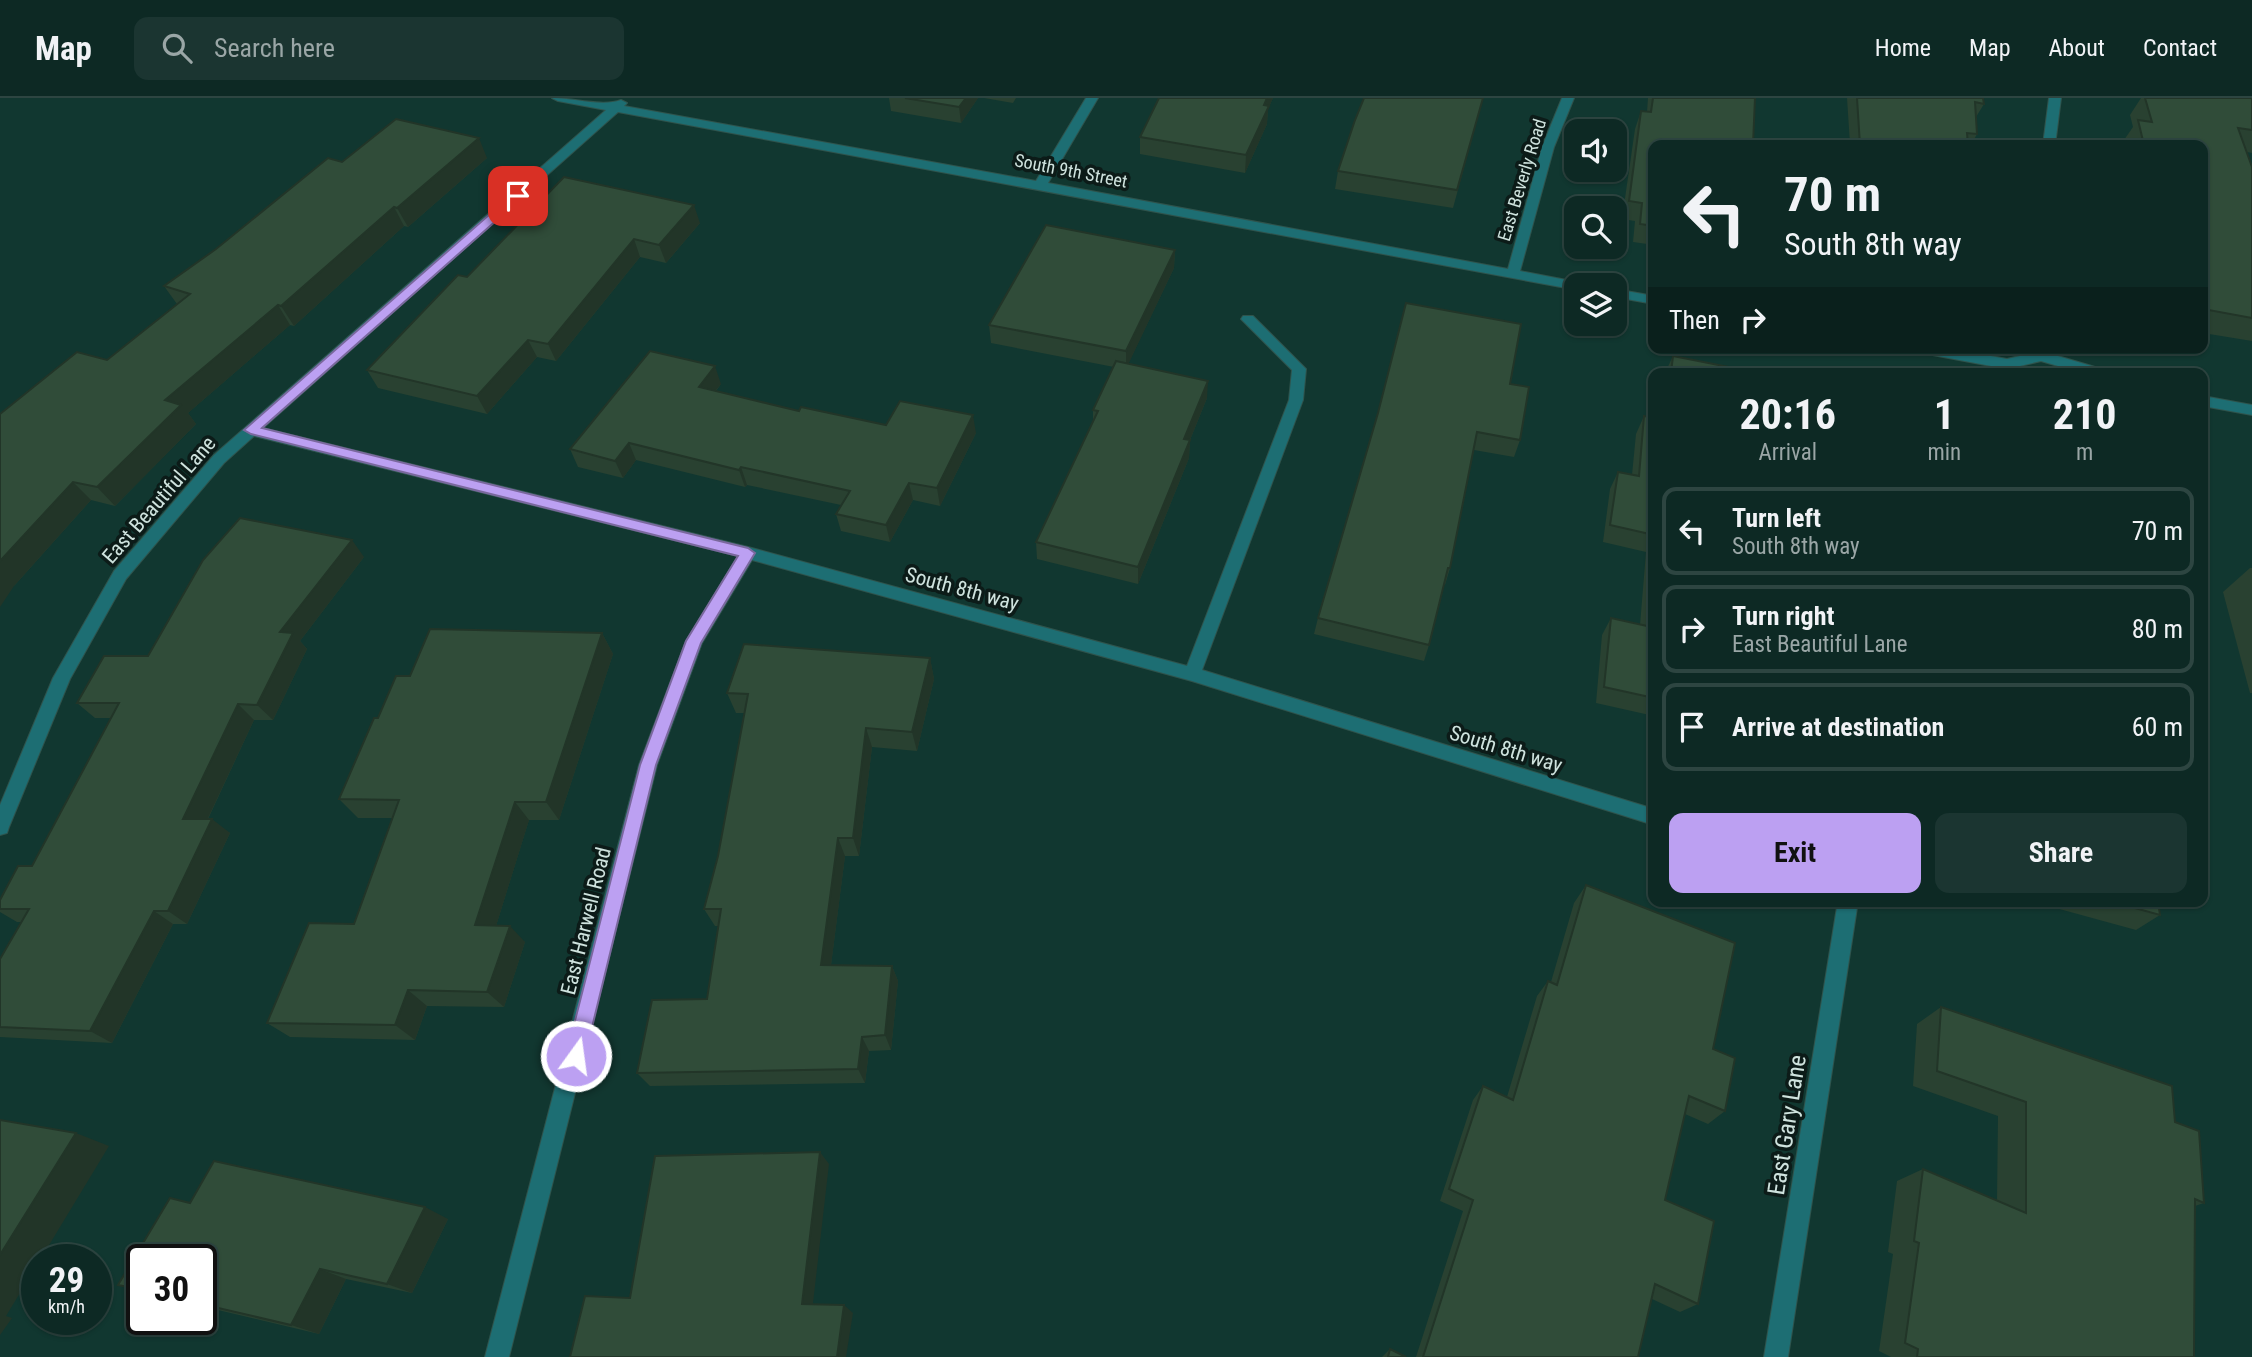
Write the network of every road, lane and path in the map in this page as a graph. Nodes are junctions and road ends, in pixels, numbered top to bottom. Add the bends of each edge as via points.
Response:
1 (558, 98) edge
2 (626, 98) edge
3 (1093, 98) edge
4 (1568, 98) edge
5 (2055, 98) edge
6 (616, 108) junction
7 (2050, 140) edge
8 (1040, 185) junction
9 (1513, 274) junction
10 (1564, 284) edge
11 (1627, 295) edge
12 (1648, 299) edge
13 (1248, 319) dead end
14 (1957, 354) edge
15 (2038, 354) edge
16 (2050, 354) edge
17 (2087, 368) edge
18 (2208, 402) edge
19 (2252, 410) edge
20 (251, 430) junction
21 (748, 553) junction
22 (1192, 674) junction
23 (1648, 815) edge
24 (0, 827) edge
25 (1847, 907) edge
26 (497, 1357) edge
27 (1776, 1357) edge

1 - 6 street, South 9th Street
2 - 6 street, East Beautiful Lane
3 - 8 street
4 - 9 street, East Beverly Road via 1548,146
5 - 7 street
6 - 8 street, South 9th Street
6 - 20 street, East Beautiful Lane
8 - 9 street, South 9th Street
9 - 10 street, South 9th Street
11 - 12 street
13 - 22 street via 1299,369 1296,400
14 - 15 street via 2007,363
16 - 17 street
18 - 19 street
20 - 21 street, South 8th way
20 - 24 street, East Beautiful Lane via 219,458 120,575 62,678
21 - 22 street, South 8th way
21 - 26 street, East Harwell Road via 694,641 648,765
22 - 23 street, South 8th way
25 - 27 street, East Gary Lane

